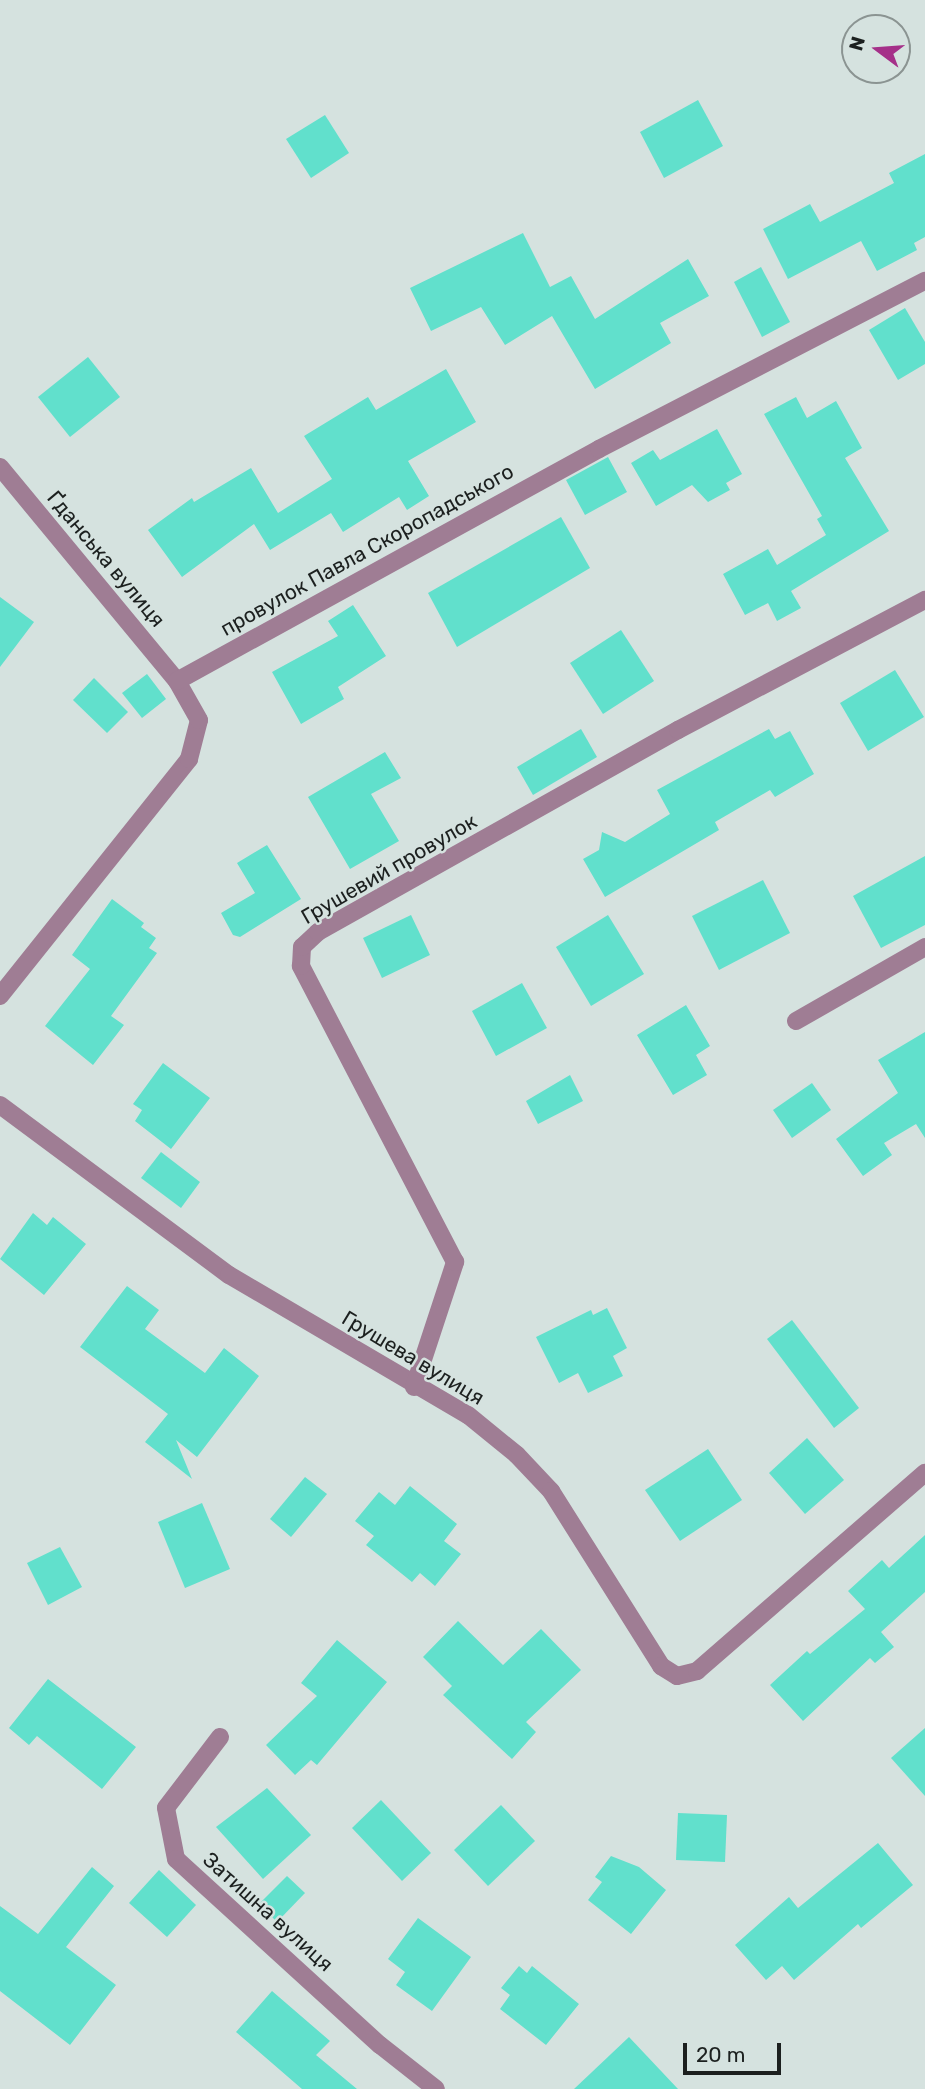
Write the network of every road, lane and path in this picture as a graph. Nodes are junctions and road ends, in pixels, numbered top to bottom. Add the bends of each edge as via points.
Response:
1 (925, 281) edge
2 (0, 467) edge
3 (925, 600) edge
4 (177, 681) junction
5 (925, 947) edge
6 (0, 996) edge
7 (796, 1021) dead end
8 (0, 1105) edge
9 (414, 1387) junction
10 (925, 1473) edge
11 (220, 1737) dead end
12 (436, 2089) edge

1 - 4 street, провулок Павла Скоропадського via 599,449
2 - 4 street, Ґданська вулиця
3 - 9 street, Грушевий провулок via 678,730 318,932 302,947 301,966 455,1262
4 - 6 street via 199,720 189,759
5 - 7 street
8 - 9 street, Грушева вулиця via 229,1275
9 - 10 street, Грушева вулиця via 468,1415 551,1491 661,1666 677,1676 697,1671
11 - 12 street, Затишна вулиця via 166,1808 176,1859 380,2045

